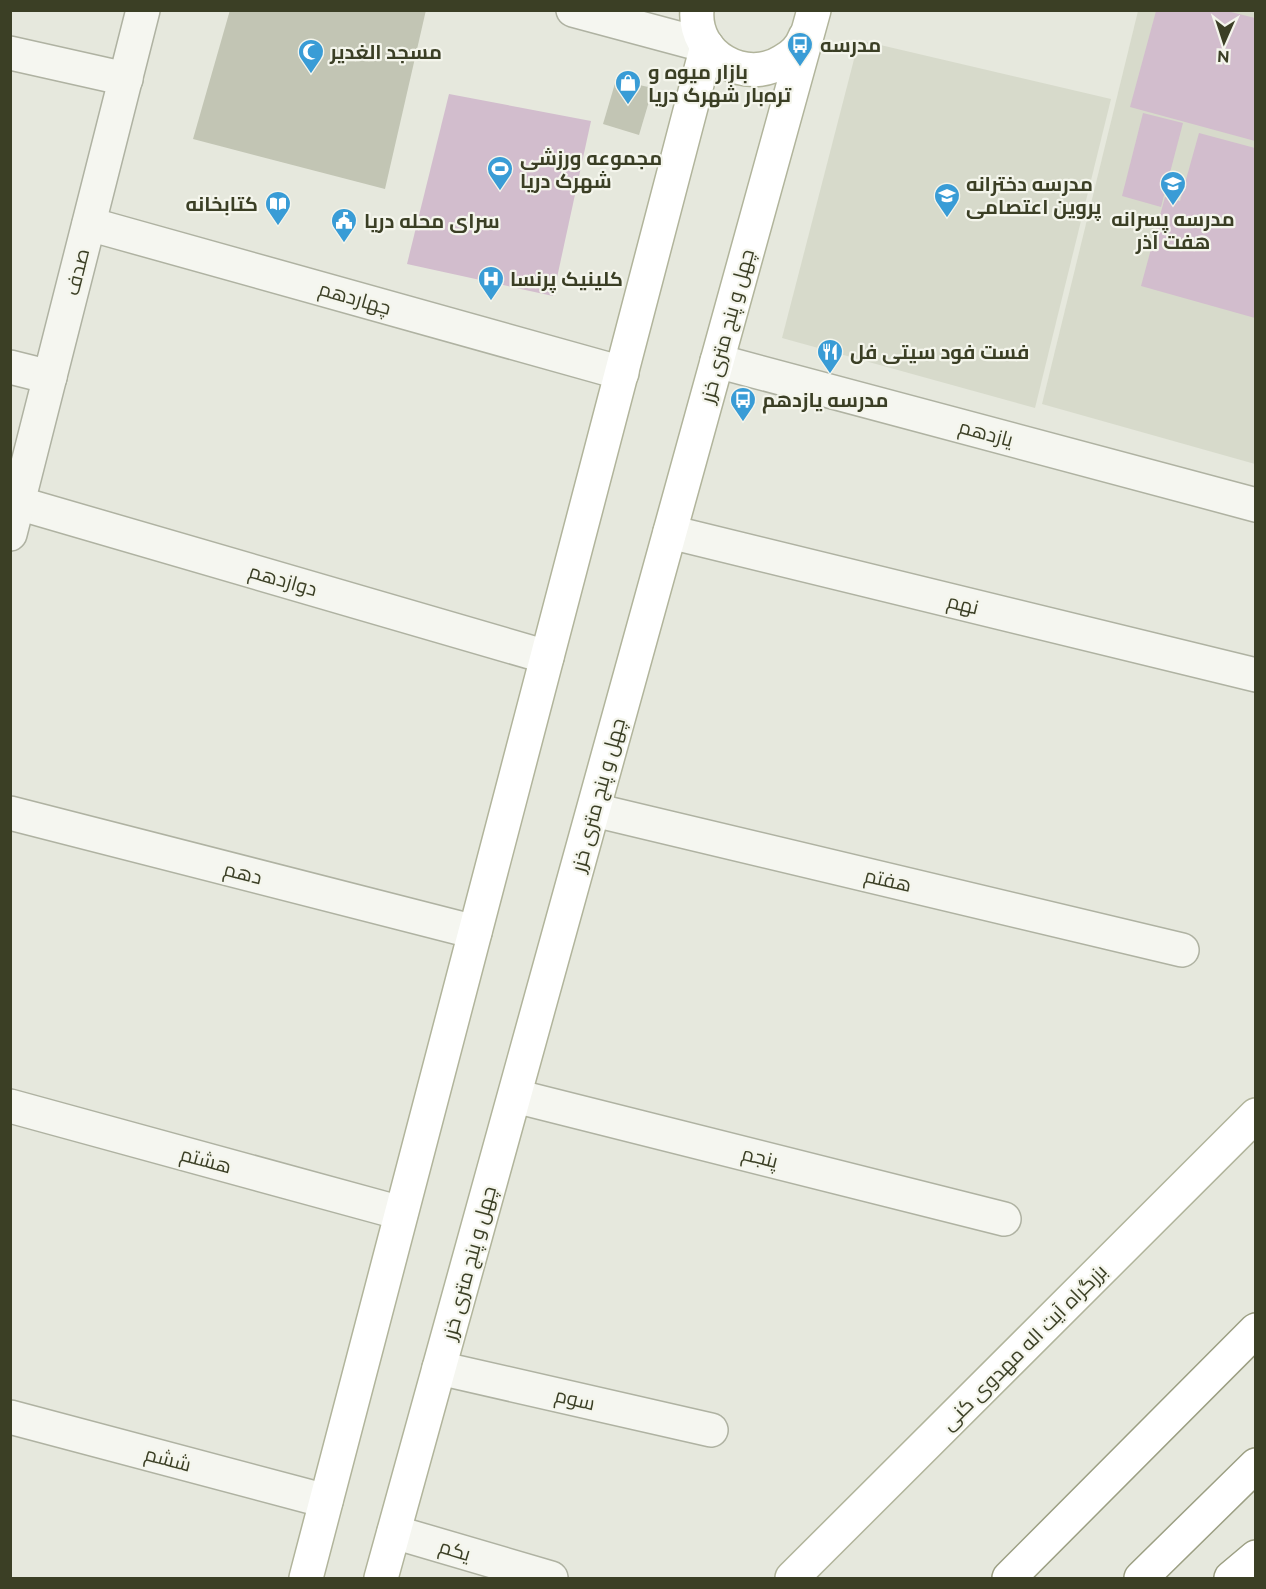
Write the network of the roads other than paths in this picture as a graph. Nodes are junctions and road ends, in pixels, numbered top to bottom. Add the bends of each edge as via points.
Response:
1 (143, 10) edge
2 (573, 10) edge
3 (697, 10) edge
4 (812, 15) edge
5 (707, 46) junction
6 (10, 53) edge
7 (126, 79) junction
8 (89, 224) junction
9 (717, 361) junction
10 (10, 367) edge
11 (622, 373) junction
12 (50, 377) junction
13 (1256, 504) edge
14 (14, 519) edge
15 (670, 532) junction
16 (547, 657) junction
17 (1256, 675) edge
18 (594, 810) junction
19 (10, 813) edge
20 (475, 932) junction
21 (1182, 950) dead end
22 (515, 1096) junction
23 (10, 1106) edge
24 (1256, 1115) edge
25 (401, 1214) junction
26 (1004, 1219) dead end
27 (1256, 1330) edge
28 (440, 1368) junction
29 (10, 1418) edge
30 (711, 1430) dead end
31 (1256, 1466) edge
32 (326, 1502) junction
33 (394, 1532) junction
34 (1256, 1557) edge
35 (306, 1578) edge
36 (381, 1578) edge
37 (551, 1578) edge
38 (792, 1578) edge
39 (1009, 1578) edge
40 (1142, 1578) edge
41 (1230, 1578) edge

1 - 7 street, صدف
2 - 5 street
3 - 5 main road via 699,31
4 - 5 main road via 803,43 775,67 737,68 720,60
4 - 9 main road, چهل و پنج متری خزر
5 - 11 main road
6 - 7 street
7 - 8 street, صدف
8 - 11 street, چهاردهم
8 - 12 street, صدف
9 - 13 street, یازدهم
9 - 15 main road, چهل و پنج متری خزر
10 - 12 street
11 - 16 main road
12 - 14 street, صدف
14 - 16 street, دوازدهم
15 - 17 street, نهم
15 - 18 main road, چهل و پنج متری خزر
16 - 20 main road
18 - 21 street, هفتم
18 - 22 main road, چهل و پنج متری خزر
19 - 20 street, دهم
20 - 25 main road
22 - 26 street, پنجم
22 - 28 main road, چهل و پنج متری خزر
23 - 25 street, هشتم
24 - 38 main road, بزرگراه آیت اله مهدوی کنی
25 - 32 main road
27 - 39 main road
28 - 30 street, سوم
28 - 33 main road, چهل و پنج متری خزر
29 - 32 street, ششم
31 - 40 main road
32 - 35 main road
33 - 36 main road, چهل و پنج متری خزر
33 - 37 street, یکم
34 - 41 main road

